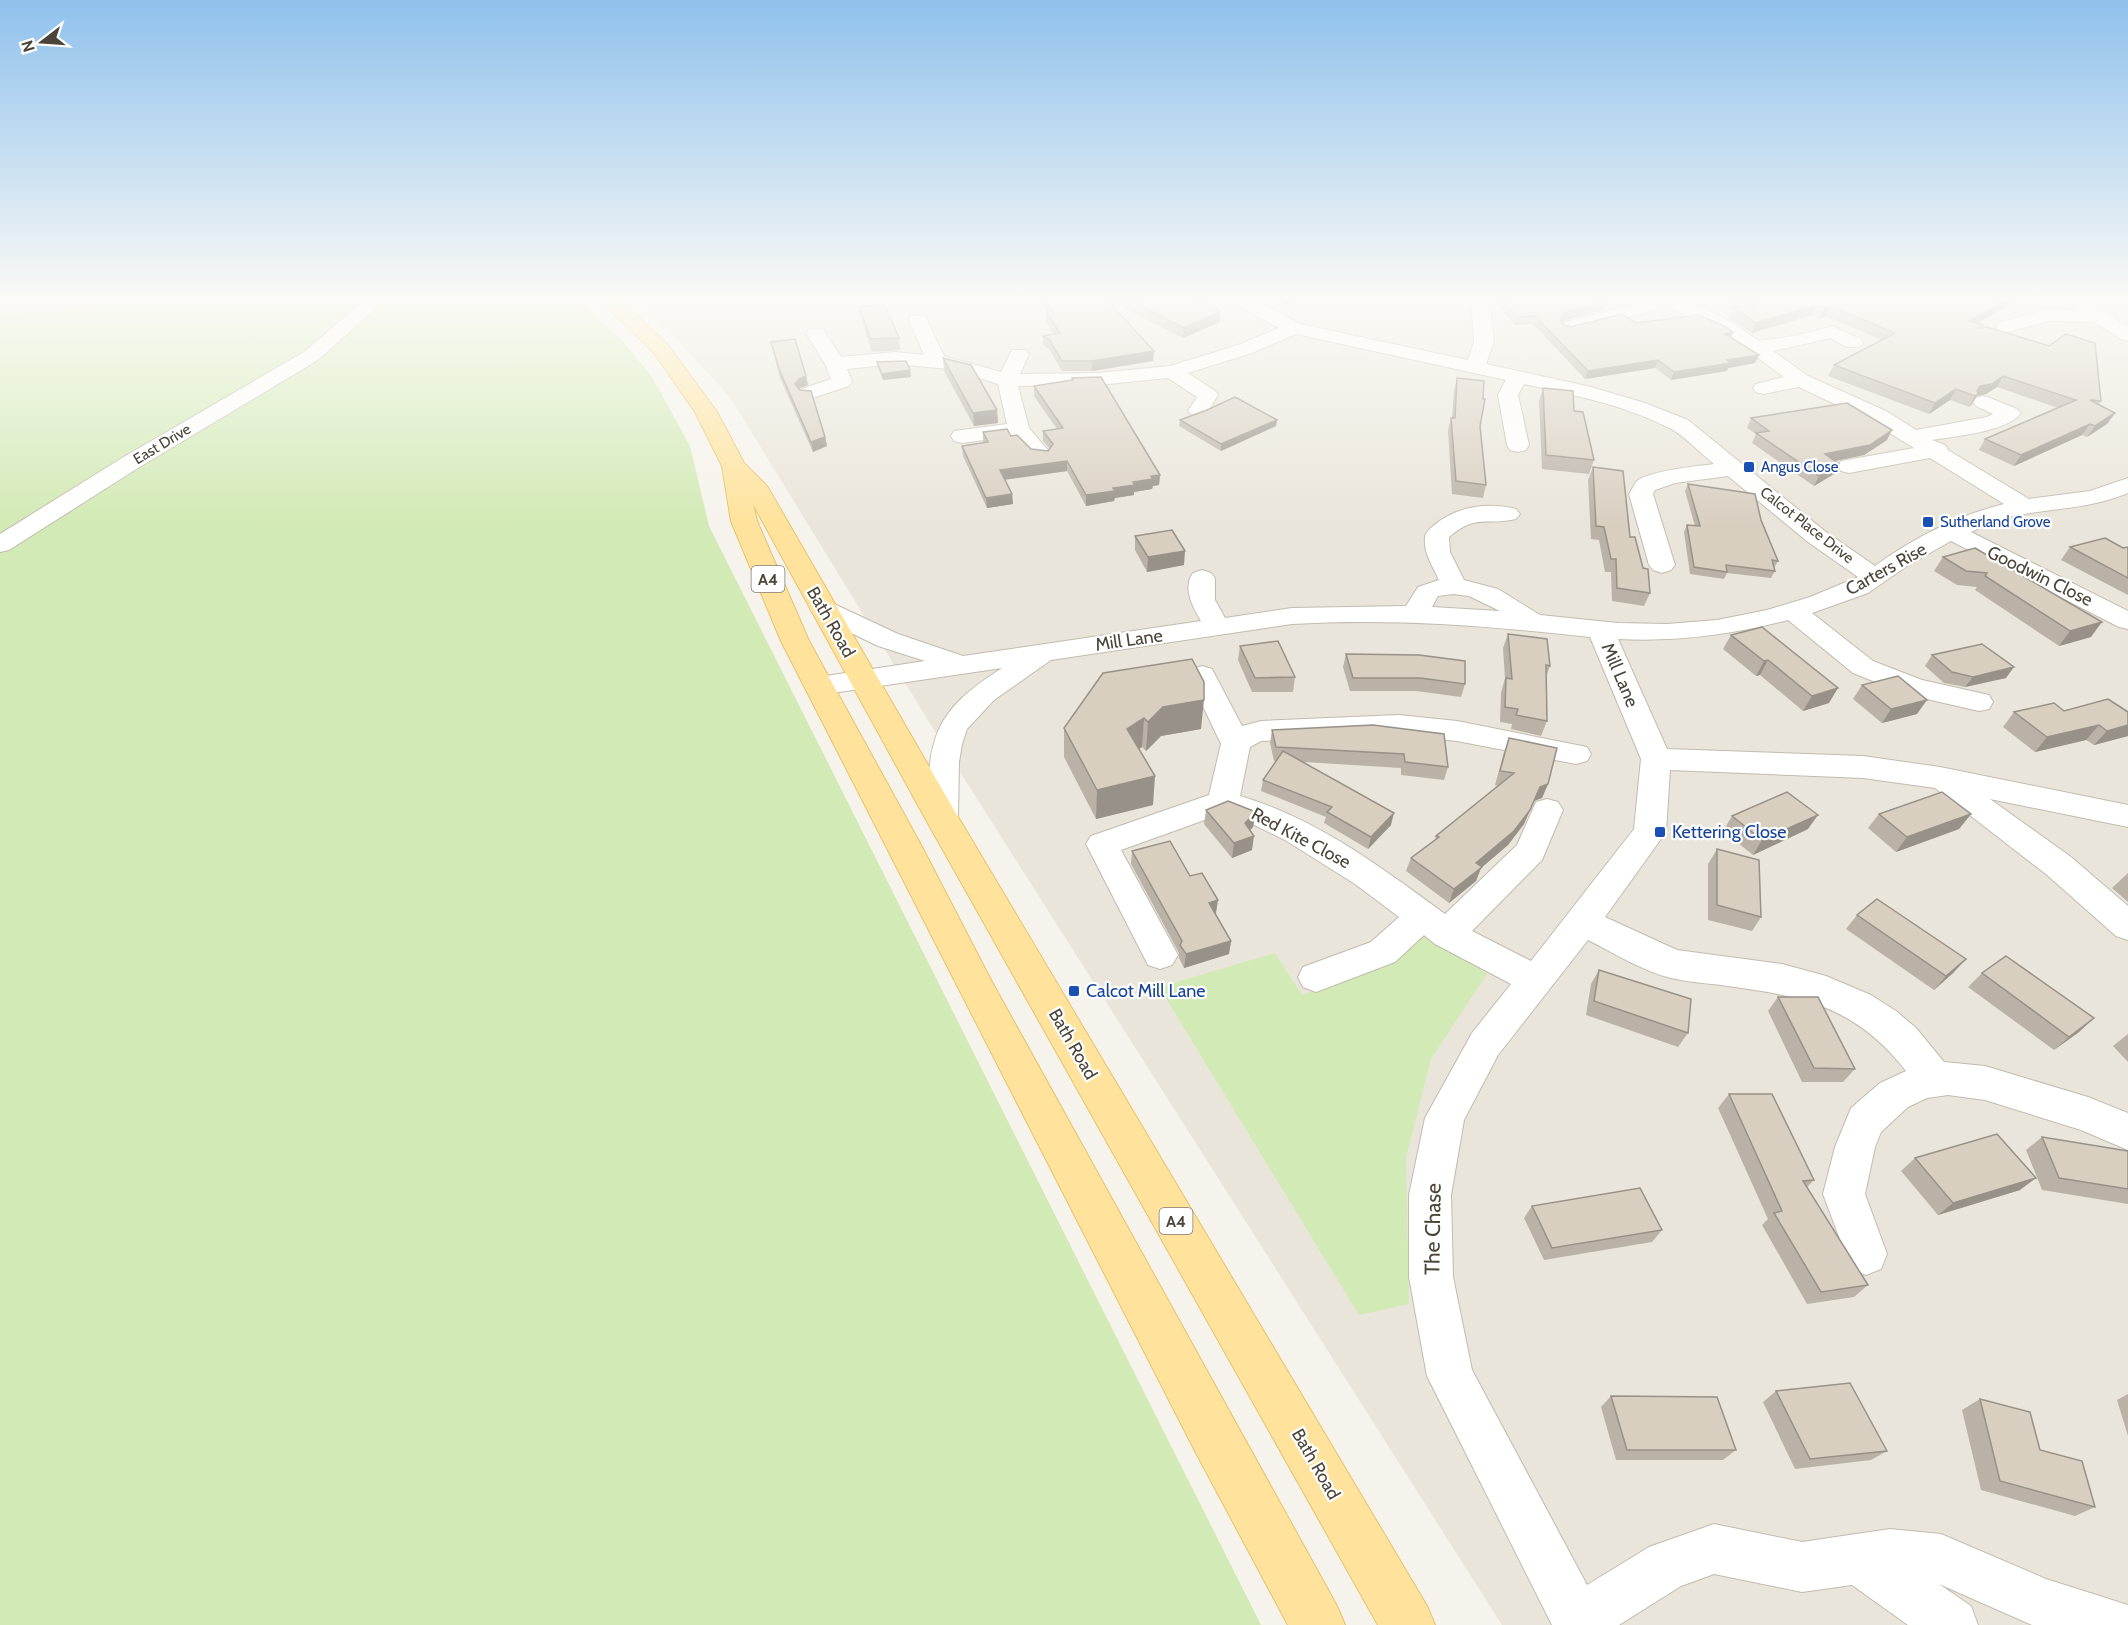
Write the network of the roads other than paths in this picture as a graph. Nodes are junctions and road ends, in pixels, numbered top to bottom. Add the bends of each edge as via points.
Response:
1 (283, 373) edge
2 (678, 373) edge
3 (838, 373) edge
4 (984, 373) edge
5 (1010, 373) edge
6 (1163, 373) edge
7 (1173, 373) edge
8 (1497, 373) edge
9 (1791, 373) edge
10 (1517, 378) junction
11 (1007, 380) junction
12 (1801, 380) junction
13 (1763, 388) dead end
14 (809, 393) edge
15 (1983, 402) dead end
16 (1199, 411) edge
17 (1019, 429) junction
18 (962, 436) dead end
19 (1916, 437) junction
20 (1518, 445) dead end
21 (1936, 450) junction
22 (1040, 454) edge
23 (734, 466) junction
24 (1849, 466) dead end
25 (1733, 468) junction
26 (2128, 485) edge
27 (2024, 506) junction
28 (1508, 514) dead end
29 (1952, 532) junction
30 (0, 545) edge
31 (1662, 565) dead end
32 (1202, 578) dead end
33 (1875, 578) junction
34 (1454, 585) junction
35 (823, 609) junction
36 (1792, 610) junction
37 (1417, 613) junction
38 (2128, 621) edge
39 (1534, 623) junction
40 (1217, 627) junction
41 (1601, 632) junction
42 (1047, 651) junction
43 (961, 664) junction
44 (1863, 667) junction
45 (1836, 673) dead end
46 (1202, 675) edge
47 (841, 682) junction
48 (1979, 702) dead end
49 (1236, 744) junction
50 (1576, 754) dead end
51 (1656, 759) junction
52 (1940, 778) junction
53 (1223, 802) junction
54 (1547, 810) dead end
55 (2128, 816) edge
56 (942, 818) junction
57 (1582, 922) junction
58 (1434, 926) junction
59 (2128, 926) edge
60 (1160, 955) dead end
61 (1316, 977) dead end
62 (1536, 980) junction
63 (1935, 1080) junction
64 (2128, 1132) edge
65 (1866, 1254) dead end
66 (1859, 1559) junction
67 (1578, 1623) edge
68 (1318, 1625) edge
69 (1408, 1625) edge
70 (1952, 1625) edge
71 (2114, 1625) edge

1 - 30 street, East Drive
2 - 23 main road, Bath Road / A4 via 706,412
3 - 14 street via 842,382
4 - 11 street
5 - 11 street
6 - 11 street via 1098,379
7 - 16 street via 1208,395
8 - 10 street, Calcot Place Drive
9 - 12 street
10 - 20 street via 1508,394
10 - 25 street, Calcot Place Drive via 1638,407 1680,425
11 - 17 street
12 - 13 street
12 - 19 street
15 - 19 street via 2010,413 1993,422
17 - 18 street
17 - 22 street
19 - 21 street
21 - 24 street
21 - 27 street
23 - 35 main road, Bath Road / A4 via 755,486
23 - 47 main road, Bath Road / A4 via 744,521 795,641
25 - 31 street via 1646,485 1641,494
25 - 33 street, Calcot Place Drive via 1817,537
26 - 27 street, Carters Rise via 2098,498
27 - 29 street, Carters Rise
28 - 34 street via 1484,512 1454,520 1437,535 1438,552
29 - 33 street, Carters Rise
29 - 38 street, Goodwin Close
32 - 40 street via 1202,600
33 - 36 street, Carters Rise
34 - 37 street via 1429,590
34 - 39 street via 1488,592
35 - 43 street, Mill Lane via 888,640
35 - 47 main road, Bath Road / A4
36 - 41 street, Carters Rise via 1716,628 1661,633
36 - 44 street
37 - 39 street, Mill Lane
37 - 40 street, Mill Lane via 1347,612
39 - 41 street, Mill Lane
40 - 42 street, Mill Lane
41 - 51 street, Mill Lane
42 - 43 street, Mill Lane
42 - 56 street, Mill Lane via 976,699 954,727 944,762
43 - 47 street, Mill Lane
44 - 45 street
44 - 48 street via 1915,688
46 - 49 street
47 - 56 main road, Bath Road / A4
47 - 68 main road, Bath Road / A4 via 904,845 984,1003
49 - 50 street via 1245,735 1261,731 1399,725 1457,731
49 - 53 street
51 - 52 street via 1863,767
51 - 57 street, The Chase via 1650,832
52 - 55 street
52 - 59 street via 2059,866
53 - 58 street, Red Kite Close via 1253,811 1296,832 1367,875
53 - 60 street via 1102,844
54 - 58 street via 1531,851
56 - 69 main road, Bath Road / A4
57 - 62 street, The Chase
57 - 63 street via 1672,964 1813,986 1858,1006 1903,1039
58 - 61 street via 1383,952
58 - 62 street, Red Kite Close
62 - 67 street, The Chase via 1485,1044 1445,1118 1430,1195 1431,1277 1450,1376
63 - 64 street via 1985,1083 2088,1115
63 - 65 street via 1894,1095 1865,1121 1844,1194
66 - 67 street via 1802,1567 1714,1549 1667,1565
66 - 70 street
66 - 71 street via 1890,1554 1941,1559 2044,1604

